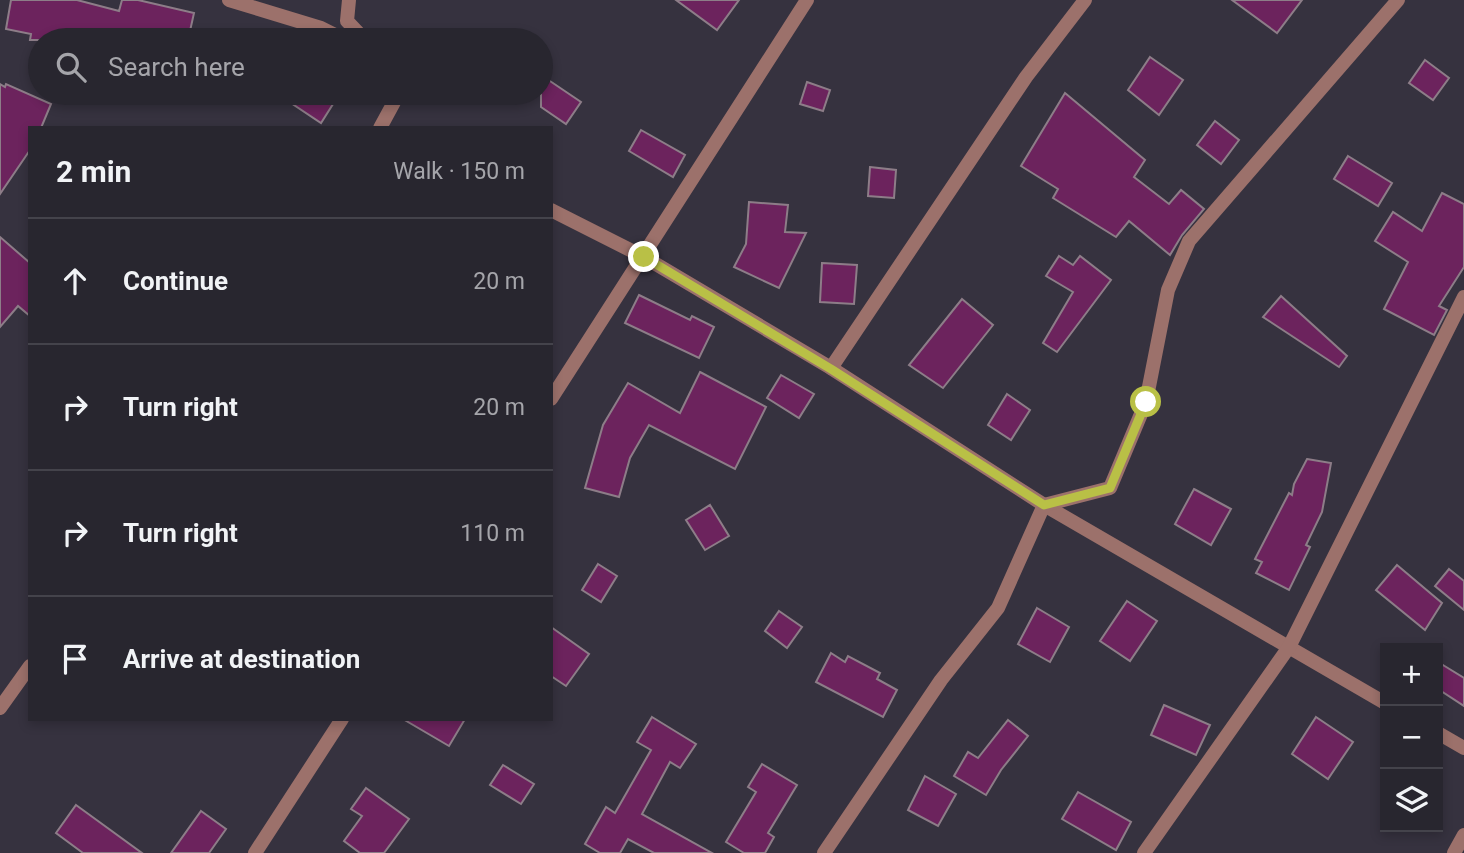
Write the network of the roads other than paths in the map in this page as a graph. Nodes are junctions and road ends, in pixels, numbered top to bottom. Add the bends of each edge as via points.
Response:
1 (229, 0) edge
2 (349, 0) edge
3 (807, 0) edge
4 (1085, 0) edge
5 (1398, 0) edge
6 (321, 28) edge
7 (354, 28) edge
8 (392, 105) edge
9 (381, 126) edge
10 (553, 212) edge
11 (644, 257) junction
12 (1464, 297) edge
13 (831, 369) junction
14 (553, 396) edge
15 (1044, 505) junction
16 (1289, 647) junction
17 (28, 669) edge
18 (1380, 699) edge
19 (0, 708) edge
20 (341, 721) edge
21 (1443, 736) edge
22 (1464, 748) edge
23 (1464, 835) edge
24 (255, 853) edge
25 (824, 853) edge
26 (1144, 853) edge
27 (1454, 853) edge

1 - 6 street
2 - 7 street via 348,21
3 - 11 street
4 - 13 street via 1026,78
5 - 15 street via 1189,241 1168,290 1146,402 1110,488
8 - 9 street
10 - 11 street
11 - 13 street
11 - 14 street
12 - 16 street
13 - 15 street
15 - 16 street
15 - 25 street via 998,607 941,680
16 - 18 street
16 - 26 street
17 - 19 street
20 - 24 street
21 - 22 street
23 - 27 street

